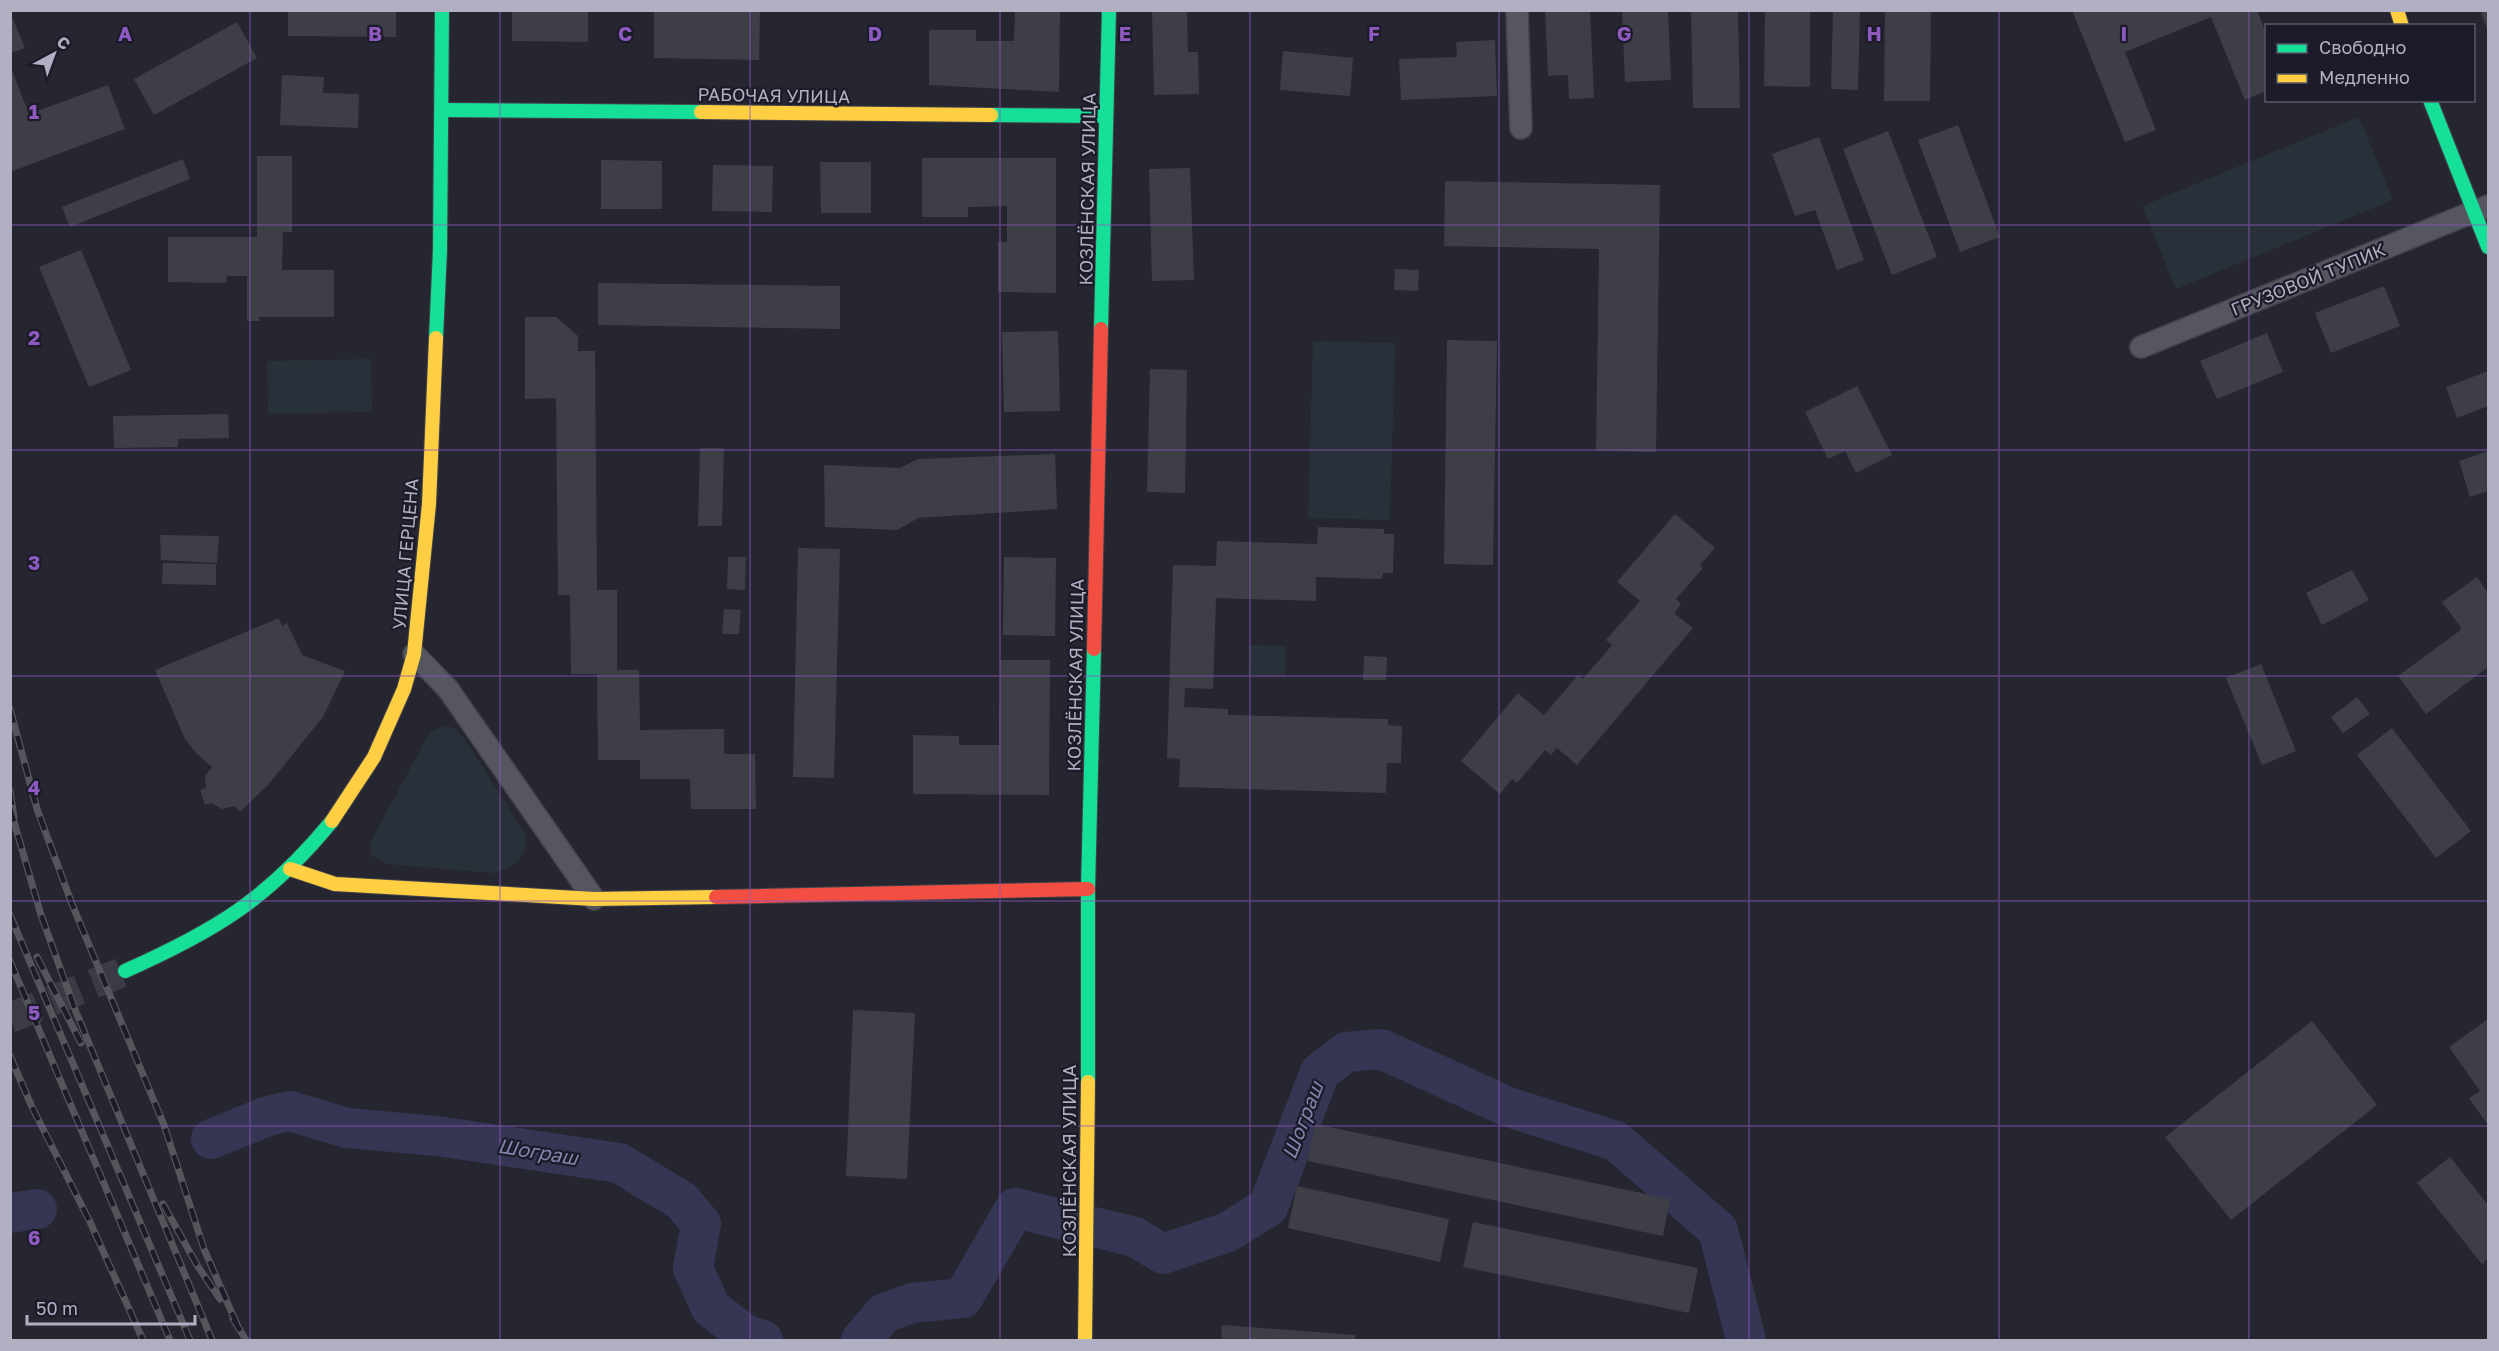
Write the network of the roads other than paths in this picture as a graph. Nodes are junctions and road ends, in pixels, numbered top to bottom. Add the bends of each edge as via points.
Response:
1 (442, 10) edge
2 (1109, 10) edge
3 (1517, 10) edge
4 (2431, 102) edge
5 (442, 110) junction
6 (1106, 116) junction
7 (1521, 128) dead end
8 (2482, 209) edge
9 (2488, 247) edge
10 (2141, 347) dead end
11 (414, 654) junction
12 (290, 869) junction
13 (1088, 889) junction
14 (594, 899) junction
15 (125, 971) tunnel mouth
16 (1085, 1341) edge

1 - 5 street, УЛИЦА ГЕРЦЕНА
2 - 6 street, КОЗЛЁНСКАЯ УЛИЦА
3 - 7 street
4 - 8 street
5 - 6 street, РАБОЧАЯ УЛИЦА
5 - 11 street, УЛИЦА ГЕРЦЕНА via 429,504
6 - 13 street, КОЗЛЁНСКАЯ УЛИЦА
8 - 9 street
8 - 10 street, ГРУЗОВОЙ ТУПИК
11 - 12 street, УЛИЦА ГЕРЦЕНА via 390,724 372,761 341,807
11 - 14 street via 448,689
12 - 14 street via 335,884
12 - 15 street, УЛИЦА ГЕРЦЕНА via 255,900 207,932
13 - 14 street
13 - 16 street, КОЗЛЁНСКАЯ УЛИЦА

